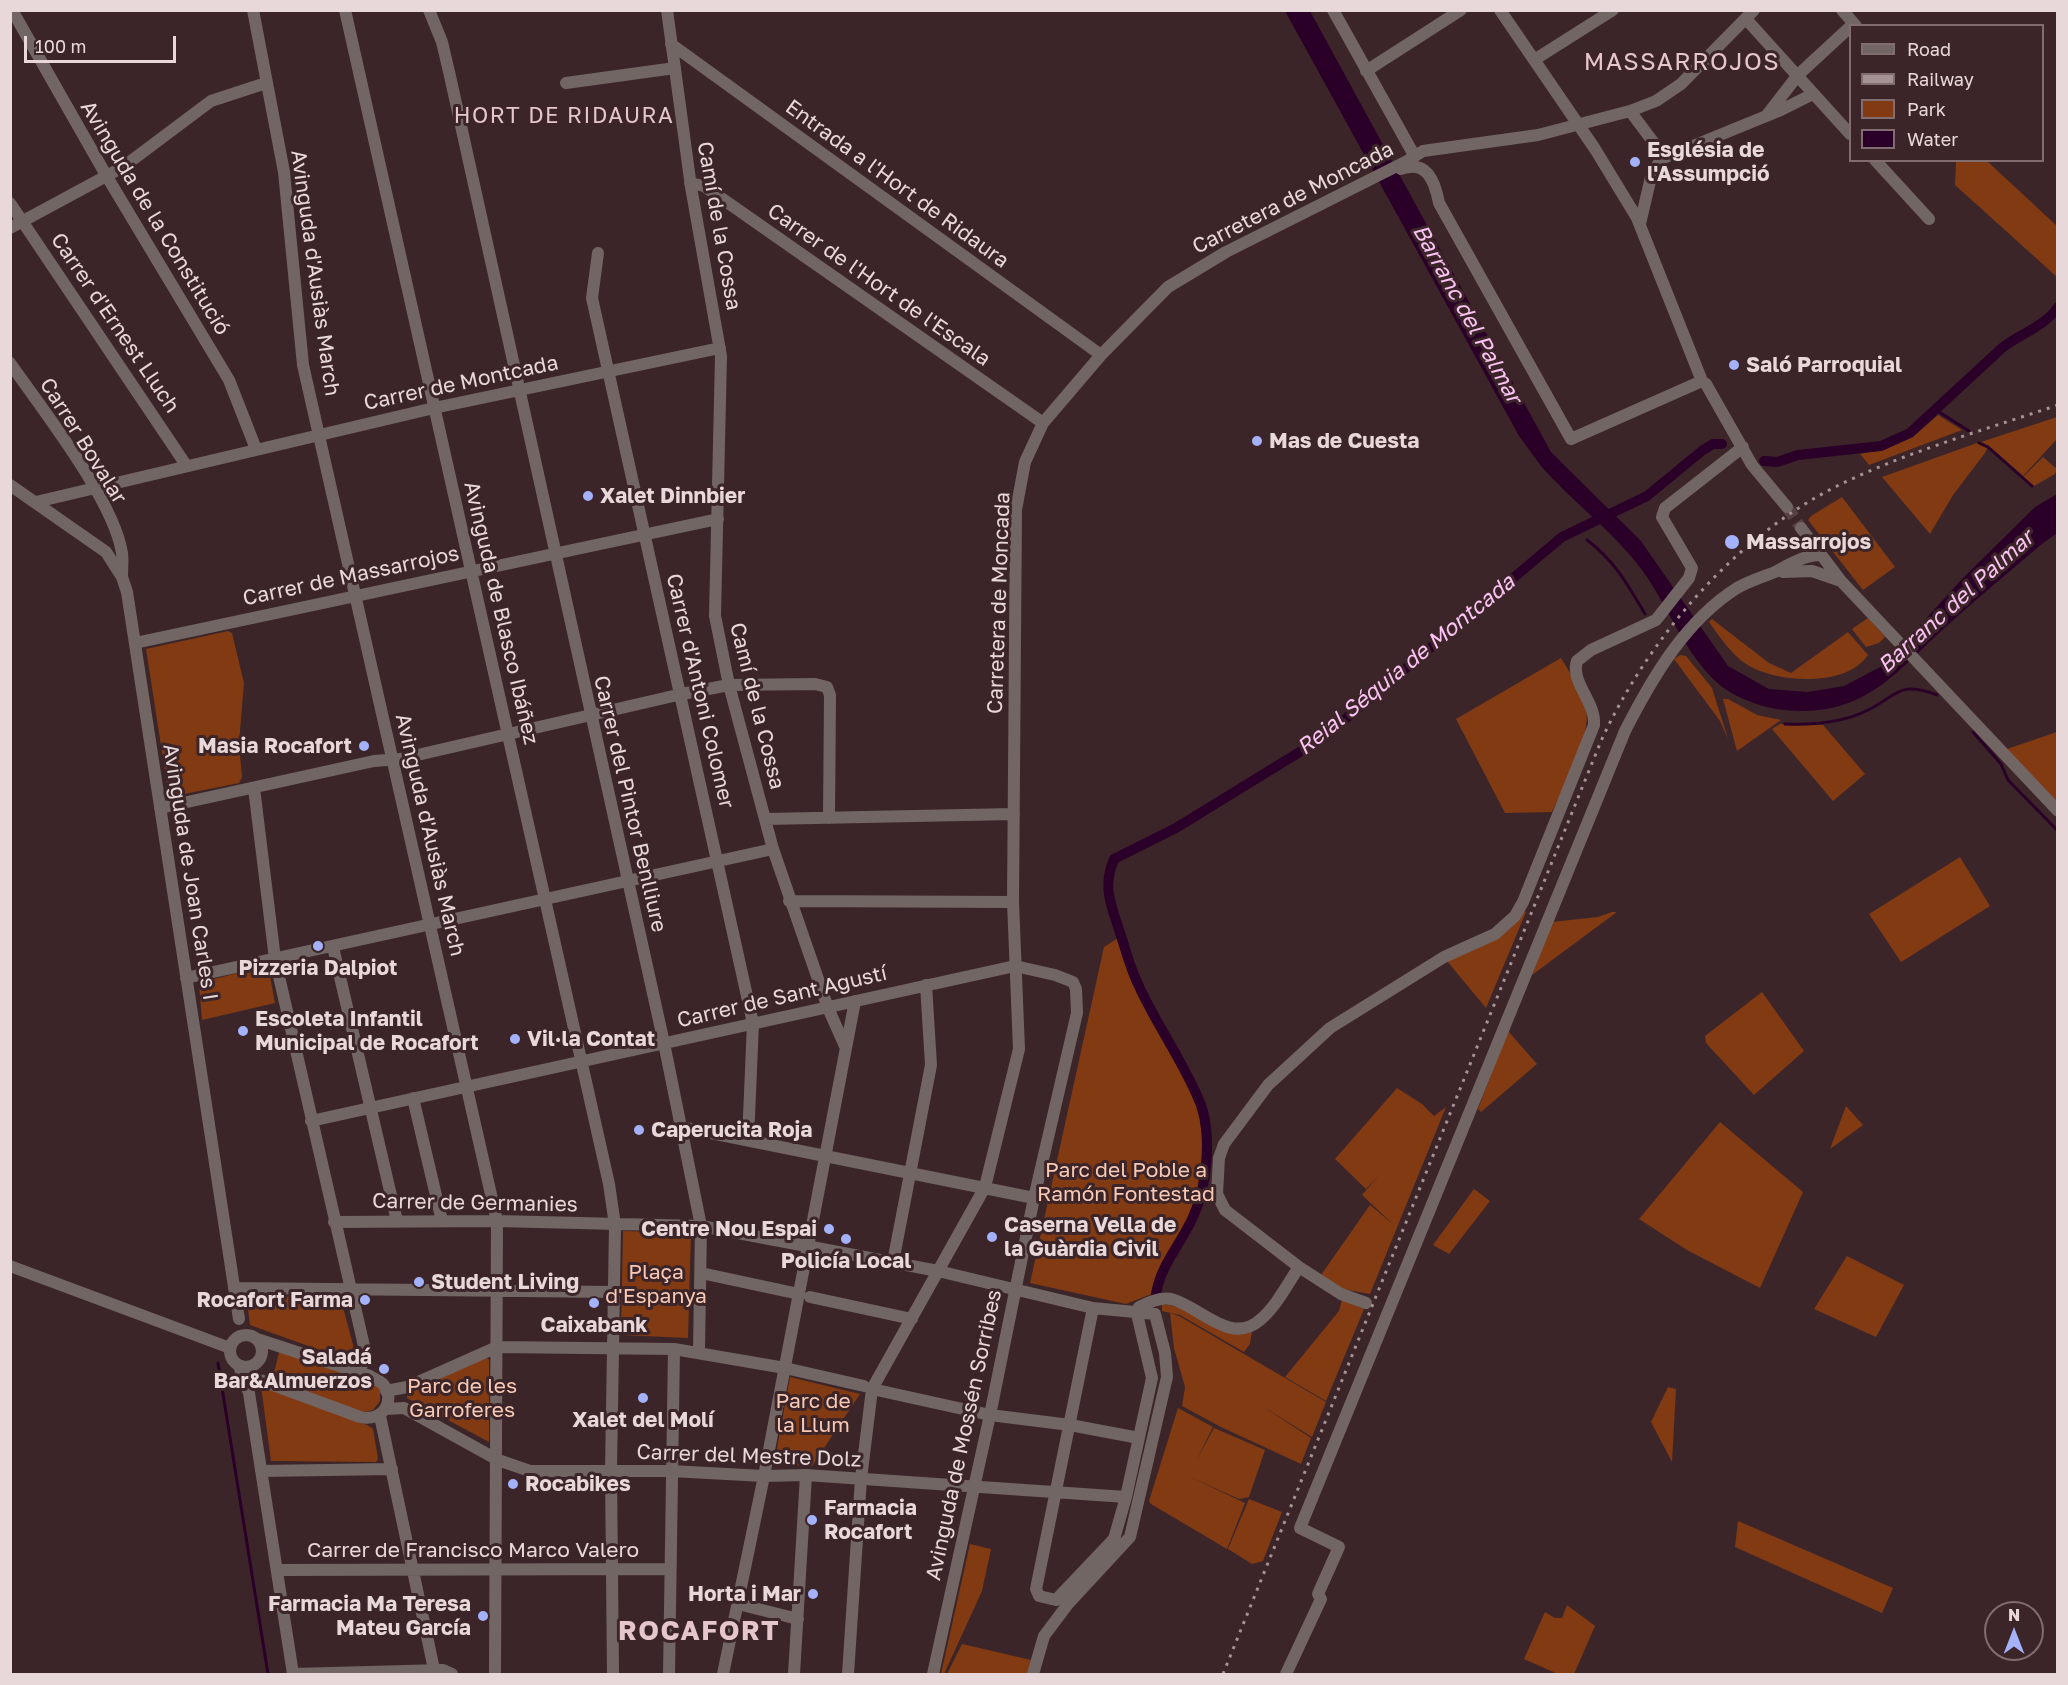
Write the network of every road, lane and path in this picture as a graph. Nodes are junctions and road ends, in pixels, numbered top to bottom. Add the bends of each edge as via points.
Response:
1 (12, 10) edge
2 (253, 10) edge
3 (345, 10) edge
4 (429, 10) edge
5 (667, 10) edge
6 (1333, 10) edge
7 (1461, 10) edge
8 (1500, 10) edge
9 (1613, 10) edge
10 (1842, 10) edge
11 (1750, 15) edge
12 (1852, 24) edge
13 (1849, 29) edge
14 (671, 44) junction
15 (1534, 60) junction
16 (675, 68) junction
17 (1366, 71) junction
18 (1798, 75) junction
19 (266, 83) junction
20 (566, 83) dead end
21 (1813, 94) junction
22 (1630, 111) junction
23 (1767, 116) junction
24 (1578, 124) junction
25 (1849, 132) edge
26 (1661, 159) junction
27 (1410, 160) junction
28 (1877, 162) edge
29 (106, 175) junction
30 (690, 183) junction
31 (10, 202) edge
32 (1929, 219) dead end
33 (23, 221) junction
34 (1640, 225) junction
35 (10, 228) edge
36 (598, 253) dead end
37 (720, 348) junction
38 (1101, 355) junction
39 (10, 363) edge
40 (607, 372) junction
41 (1702, 381) junction
42 (519, 391) junction
43 (434, 407) junction
44 (1043, 423) junction
45 (319, 434) junction
46 (1743, 447) junction
47 (256, 449) junction
48 (186, 465) junction
49 (10, 485) edge
50 (94, 486) junction
51 (36, 502) junction
52 (1787, 507) tunnel mouth
53 (718, 519) junction
54 (644, 533) junction
55 (554, 553) junction
56 (1821, 555) junction
57 (1801, 558) junction
58 (472, 570) junction
59 (1809, 571) junction
60 (1767, 575) junction
61 (122, 577) junction
62 (1841, 581) junction
63 (356, 596) junction
64 (135, 643) junction
65 (729, 685) junction
66 (682, 694) junction
67 (590, 716) junction
68 (508, 734) junction
69 (392, 758) junction
70 (254, 789) junction
71 (160, 808) junction
72 (2058, 811) edge
73 (1014, 814) junction
74 (829, 818) junction
75 (765, 819) junction
76 (772, 849) junction
77 (717, 860) junction
78 (626, 880) junction
79 (544, 899) junction
80 (789, 901) junction
81 (1013, 902) junction
82 (430, 925) junction
83 (333, 947) junction
84 (275, 959) junction
85 (1015, 966) junction
86 (186, 978) junction
87 (926, 985) junction
88 (855, 1001) junction
89 (828, 1008) junction
90 (753, 1023) junction
91 (664, 1043) junction
92 (845, 1046) junction
93 (580, 1062) junction
94 (466, 1086) junction
95 (413, 1098) junction
96 (369, 1108) junction
97 (311, 1121) junction
98 (681, 1128) junction
99 (748, 1140) junction
100 (825, 1155) junction
101 (910, 1172) junction
102 (985, 1187) junction
103 (1034, 1198) junction
104 (396, 1221) junction
105 (442, 1221) junction
106 (497, 1221) junction
107 (334, 1222) junction
108 (615, 1225) junction
109 (701, 1226) junction
110 (808, 1245) junction
111 (893, 1262) junction
112 (10, 1266) edge
113 (1299, 1267) junction
114 (938, 1271) junction
115 (701, 1273) junction
116 (234, 1288) junction
117 (350, 1289) junction
118 (497, 1289) junction
119 (1016, 1290) junction
120 (615, 1292) junction
121 (804, 1295) junction
122 (1366, 1303) dead end
123 (1093, 1308) junction
124 (1137, 1314) junction
125 (912, 1318) junction
126 (239, 1319) junction
127 (255, 1338) junction
128 (233, 1343) junction
129 (497, 1347) junction
130 (614, 1347) junction
131 (674, 1349) junction
132 (699, 1352) junction
133 (260, 1360) junction
134 (242, 1367) junction
135 (785, 1368) junction
136 (356, 1371) junction
137 (255, 1377) junction
138 (868, 1388) junction
139 (386, 1392) junction
140 (249, 1393) junction
141 (383, 1412) junction
142 (990, 1415) junction
143 (1070, 1425) junction
144 (1139, 1438) junction
145 (498, 1460) junction
146 (392, 1469) junction
147 (261, 1471) junction
148 (611, 1471) junction
149 (671, 1471) junction
150 (806, 1475) junction
151 (764, 1476) junction
152 (861, 1479) junction
153 (973, 1486) junction
154 (1056, 1493) junction
155 (1126, 1497) junction
156 (612, 1568) junction
157 (496, 1569) junction
158 (670, 1569) junction
159 (277, 1570) junction
160 (414, 1570) junction
161 (738, 1604) junction
162 (798, 1619) junction
163 (435, 1672) edge
164 (293, 1674) edge
165 (452, 1674) edge
166 (495, 1674) edge
167 (613, 1674) edge
168 (669, 1674) edge
169 (723, 1674) edge
170 (794, 1674) edge
171 (848, 1674) edge
172 (933, 1674) edge
173 (1033, 1674) edge
174 (1286, 1674) edge

1 - 29 street, Avinguda de la Constitució
2 - 19 street, Avinguda d'Ausiàs March
3 - 43 street, Avinguda de Blasco Ibáñez
4 - 42 street, Carrer del Pintor Benlliure via 442,42
5 - 14 street, Camí de la Cossa
6 - 17 street
7 - 17 street
8 - 15 street
9 - 15 street
10 - 12 street
11 - 18 street
11 - 22 street, Carretera de Moncada via 1681,84 1656,101
13 - 18 street
14 - 16 street, Camí de la Cossa
14 - 38 street, Entrada a l'Hort de Ridaura
15 - 24 street
16 - 20 street
16 - 30 street, Camí de la Cossa
17 - 27 street
18 - 21 street
18 - 23 street
19 - 29 street via 211,101 123,167
19 - 45 street, Avinguda d'Ausiàs March via 284,172 303,365
21 - 23 street
21 - 25 street
22 - 24 street, Carretera de Moncada
22 - 26 street via 1660,151
23 - 26 street
24 - 27 street, Carretera de Moncada via 1538,135 1432,148
24 - 34 street
26 - 34 street via 1651,177
27 - 38 street, Carretera de Moncada via 1226,252 1168,287
27 - 41 street via 1434,181 1439,203 1571,439
28 - 32 street
29 - 33 street
29 - 47 street, Avinguda de la Constitució via 229,380
30 - 37 street, Camí de la Cossa
30 - 44 street, Carrer de l'Hort de l'Escala via 704,186
31 - 33 street, Carrer d'Ernest Lluch
33 - 35 street
33 - 48 street, Carrer d'Ernest Lluch
34 - 41 street
36 - 40 street, Carrer d'Antoni Colomer via 592,298
37 - 40 street, Carrer de Montcada
37 - 53 street, Camí de la Cossa
38 - 44 street, Carretera de Moncada
39 - 50 street, Carrer Bovalar
40 - 42 street, Carrer de Montcada
40 - 54 street, Carrer d'Antoni Colomer
41 - 46 street
42 - 43 street, Carrer de Montcada
42 - 55 street, Carrer del Pintor Benlliure
43 - 45 street, Carrer de Montcada
43 - 58 street, Avinguda de Blasco Ibáñez
44 - 73 street, Carretera de Moncada via 1026,462 1016,510
45 - 47 street, Carrer de Montcada
45 - 63 street, Avinguda d'Ausiàs March
46 - 52 street via 1752,465
46 - 113 street via 1665,508 1662,517 1692,568 1663,614 1577,661 1578,677 1593,711 1594,726 1515,915 1495,934 1444,957 1330,1028 1269,1085 1224,1144 1216,1171 1225,1210
47 - 48 street, Carrer de Montcada
48 - 50 street, Carrer de Montcada
49 - 51 street, Avinguda de Joan Carles I
50 - 51 street, Carrer de Montcada
50 - 61 street, Carrer Bovalar via 117,534
51 - 61 street, Avinguda de Joan Carles I via 106,552
53 - 54 street, Carrer de Massarrojos
53 - 65 street, Camí de la Cossa via 715,616
54 - 55 street, Carrer de Massarrojos
54 - 66 street, Carrer d'Antoni Colomer
55 - 58 street, Carrer de Massarrojos
55 - 67 street, Carrer del Pintor Benlliure
56 - 57 street
56 - 57 street via 1801,529 1805,543
56 - 59 street
56 - 62 street
57 - 60 street
58 - 63 street, Carrer de Massarrojos
58 - 68 street, Avinguda de Blasco Ibáñez
59 - 60 street
59 - 62 street
60 - 174 street via 1731,592 1688,631 1646,691 1619,742 1300,1528 1339,1546 1322,1579 1318,1593 1321,1599
61 - 64 street, Avinguda de Joan Carles I
62 - 72 street
63 - 64 street, Carrer de Massarrojos
63 - 69 street, Avinguda d'Ausiàs March
64 - 71 street, Avinguda de Joan Carles I
65 - 66 street
65 - 74 street via 827,687
65 - 75 street, Camí de la Cossa
66 - 67 street
66 - 77 street, Carrer d'Antoni Colomer
67 - 68 street
67 - 78 street, Carrer del Pintor Benlliure
68 - 69 street
68 - 79 street, Avinguda de Blasco Ibáñez
69 - 70 street
69 - 82 street, Avinguda d'Ausiàs March
70 - 71 street
70 - 84 street
71 - 86 street, Avinguda de Joan Carles I
73 - 74 street
73 - 81 street, Carretera de Moncada
74 - 75 street
75 - 76 street, Camí de la Cossa
76 - 77 street
76 - 80 street, Camí de la Cossa
77 - 78 street
77 - 90 street, Carrer d'Antoni Colomer
78 - 79 street
78 - 91 street, Carrer del Pintor Benlliure
79 - 82 street
79 - 93 street, Avinguda de Blasco Ibáñez
80 - 81 street
80 - 89 street, Camí de la Cossa
81 - 85 street, Carretera de Moncada
82 - 83 street
82 - 94 street, Avinguda d'Ausiàs March
83 - 84 street
83 - 96 street
84 - 86 street
84 - 97 street
85 - 87 street, Carrer de Sant Agustí
85 - 102 street, Carretera de Moncada via 1019,1049
85 - 103 street, Avinguda de Mossén Sorribes via 1073,982 1077,999
86 - 116 street, Avinguda de Joan Carles I
87 - 88 street, Carrer de Sant Agustí
87 - 101 street via 931,1065
88 - 89 street, Carrer de Sant Agustí
88 - 92 street
89 - 90 street, Carrer de Sant Agustí
89 - 92 street, Camí de la Cossa
90 - 91 street, Carrer de Sant Agustí
90 - 99 street, Carrer d'Antoni Colomer
91 - 93 street, Carrer de Sant Agustí
91 - 98 street, Carrer del Pintor Benlliure
92 - 100 street
93 - 94 street, Carrer de Sant Agustí
93 - 108 street, Avinguda de Blasco Ibáñez
94 - 95 street, Carrer de Sant Agustí
94 - 106 street, Avinguda d'Ausiàs March
95 - 96 street, Carrer de Sant Agustí
95 - 105 street
96 - 97 street, Carrer de Sant Agustí
96 - 104 street
97 - 107 street
98 - 99 street
98 - 109 street, Carrer del Pintor Benlliure
99 - 100 street
100 - 101 street
100 - 110 street
101 - 102 street
101 - 111 street
102 - 103 street
102 - 114 street, Carretera de Moncada
103 - 119 street, Avinguda de Mossén Sorribes
104 - 105 street, Carrer de Germanies
104 - 107 street, Carrer de Germanies
105 - 106 street, Carrer de Germanies
106 - 108 street, Carrer de Germanies
106 - 118 street, Avinguda d'Ausiàs March
107 - 117 street
108 - 109 street
108 - 120 street
109 - 110 street
109 - 115 street
110 - 111 street
110 - 121 street
111 - 114 street
112 - 128 street
113 - 122 street via 1341,1294
113 - 124 street via 1261,1320 1251,1326 1233,1328 1217,1324 1169,1298 1139,1307
114 - 119 street
114 - 125 street, Carretera de Moncada
115 - 121 street
115 - 132 street
116 - 117 street
116 - 126 street, Avinguda de Joan Carles I
117 - 118 street
117 - 136 street via 367,1359
118 - 120 street
118 - 129 street, Avinguda d'Ausiàs March
119 - 123 street
119 - 142 street, Avinguda de Mossén Sorribes
120 - 130 street
121 - 125 street
121 - 135 street
123 - 124 street
123 - 143 street
124 - 144 street via 1152,1378
124 - 173 street via 1155,1314 1167,1377 1130,1537 1044,1636
125 - 138 street, Carretera de Moncada
126 - 127 street
126 - 128 street, Avinguda de Joan Carles I
127 - 128 street via 242,1335
127 - 133 street via 262,1351
127 - 136 street
128 - 134 street via 231,1357
129 - 130 street
129 - 139 street via 407,1387
129 - 145 street, Avinguda d'Ausiàs March
130 - 131 street
130 - 148 street
131 - 132 street
131 - 149 street
132 - 135 street
133 - 134 street
133 - 137 street
134 - 137 street
134 - 140 street
135 - 138 street
135 - 151 street
136 - 139 street via 383,1384
137 - 140 street
137 - 141 street, Carrer del Mestre Dolz via 360,1417 372,1419
138 - 142 street
138 - 152 street
139 - 141 street
140 - 147 street
141 - 145 street, Carrer del Mestre Dolz via 405,1408
141 - 146 street
142 - 143 street
142 - 153 street, Avinguda de Mossén Sorribes
143 - 144 street
143 - 154 street
144 - 155 street
145 - 148 street, Carrer del Mestre Dolz via 530,1471
145 - 157 street, Avinguda d'Ausiàs March
146 - 147 street
146 - 160 street
147 - 159 street
148 - 149 street, Carrer del Mestre Dolz
148 - 156 street
149 - 151 street, Carrer del Mestre Dolz
149 - 158 street
150 - 151 street, Carrer del Mestre Dolz
150 - 152 street, Carrer del Mestre Dolz
150 - 162 street
151 - 161 street
152 - 153 street, Carrer del Mestre Dolz
152 - 171 street
153 - 154 street, Carrer del Mestre Dolz
153 - 172 street, Avinguda de Mossén Sorribes
154 - 155 street, Carrer del Mestre Dolz
154 - 155 street via 1036,1589 1039,1596 1056,1600 1113,1539
156 - 157 street, Carrer de Francisco Marco Valero
156 - 158 street, Carrer de Francisco Marco Valero
156 - 167 street
157 - 160 street, Carrer de Francisco Marco Valero
157 - 166 street, Avinguda d'Ausiàs March
158 - 168 street
159 - 160 street, Carrer de Francisco Marco Valero
159 - 164 street
160 - 163 street
161 - 162 street
161 - 169 street
162 - 170 street
163 - 164 street
163 - 165 street

